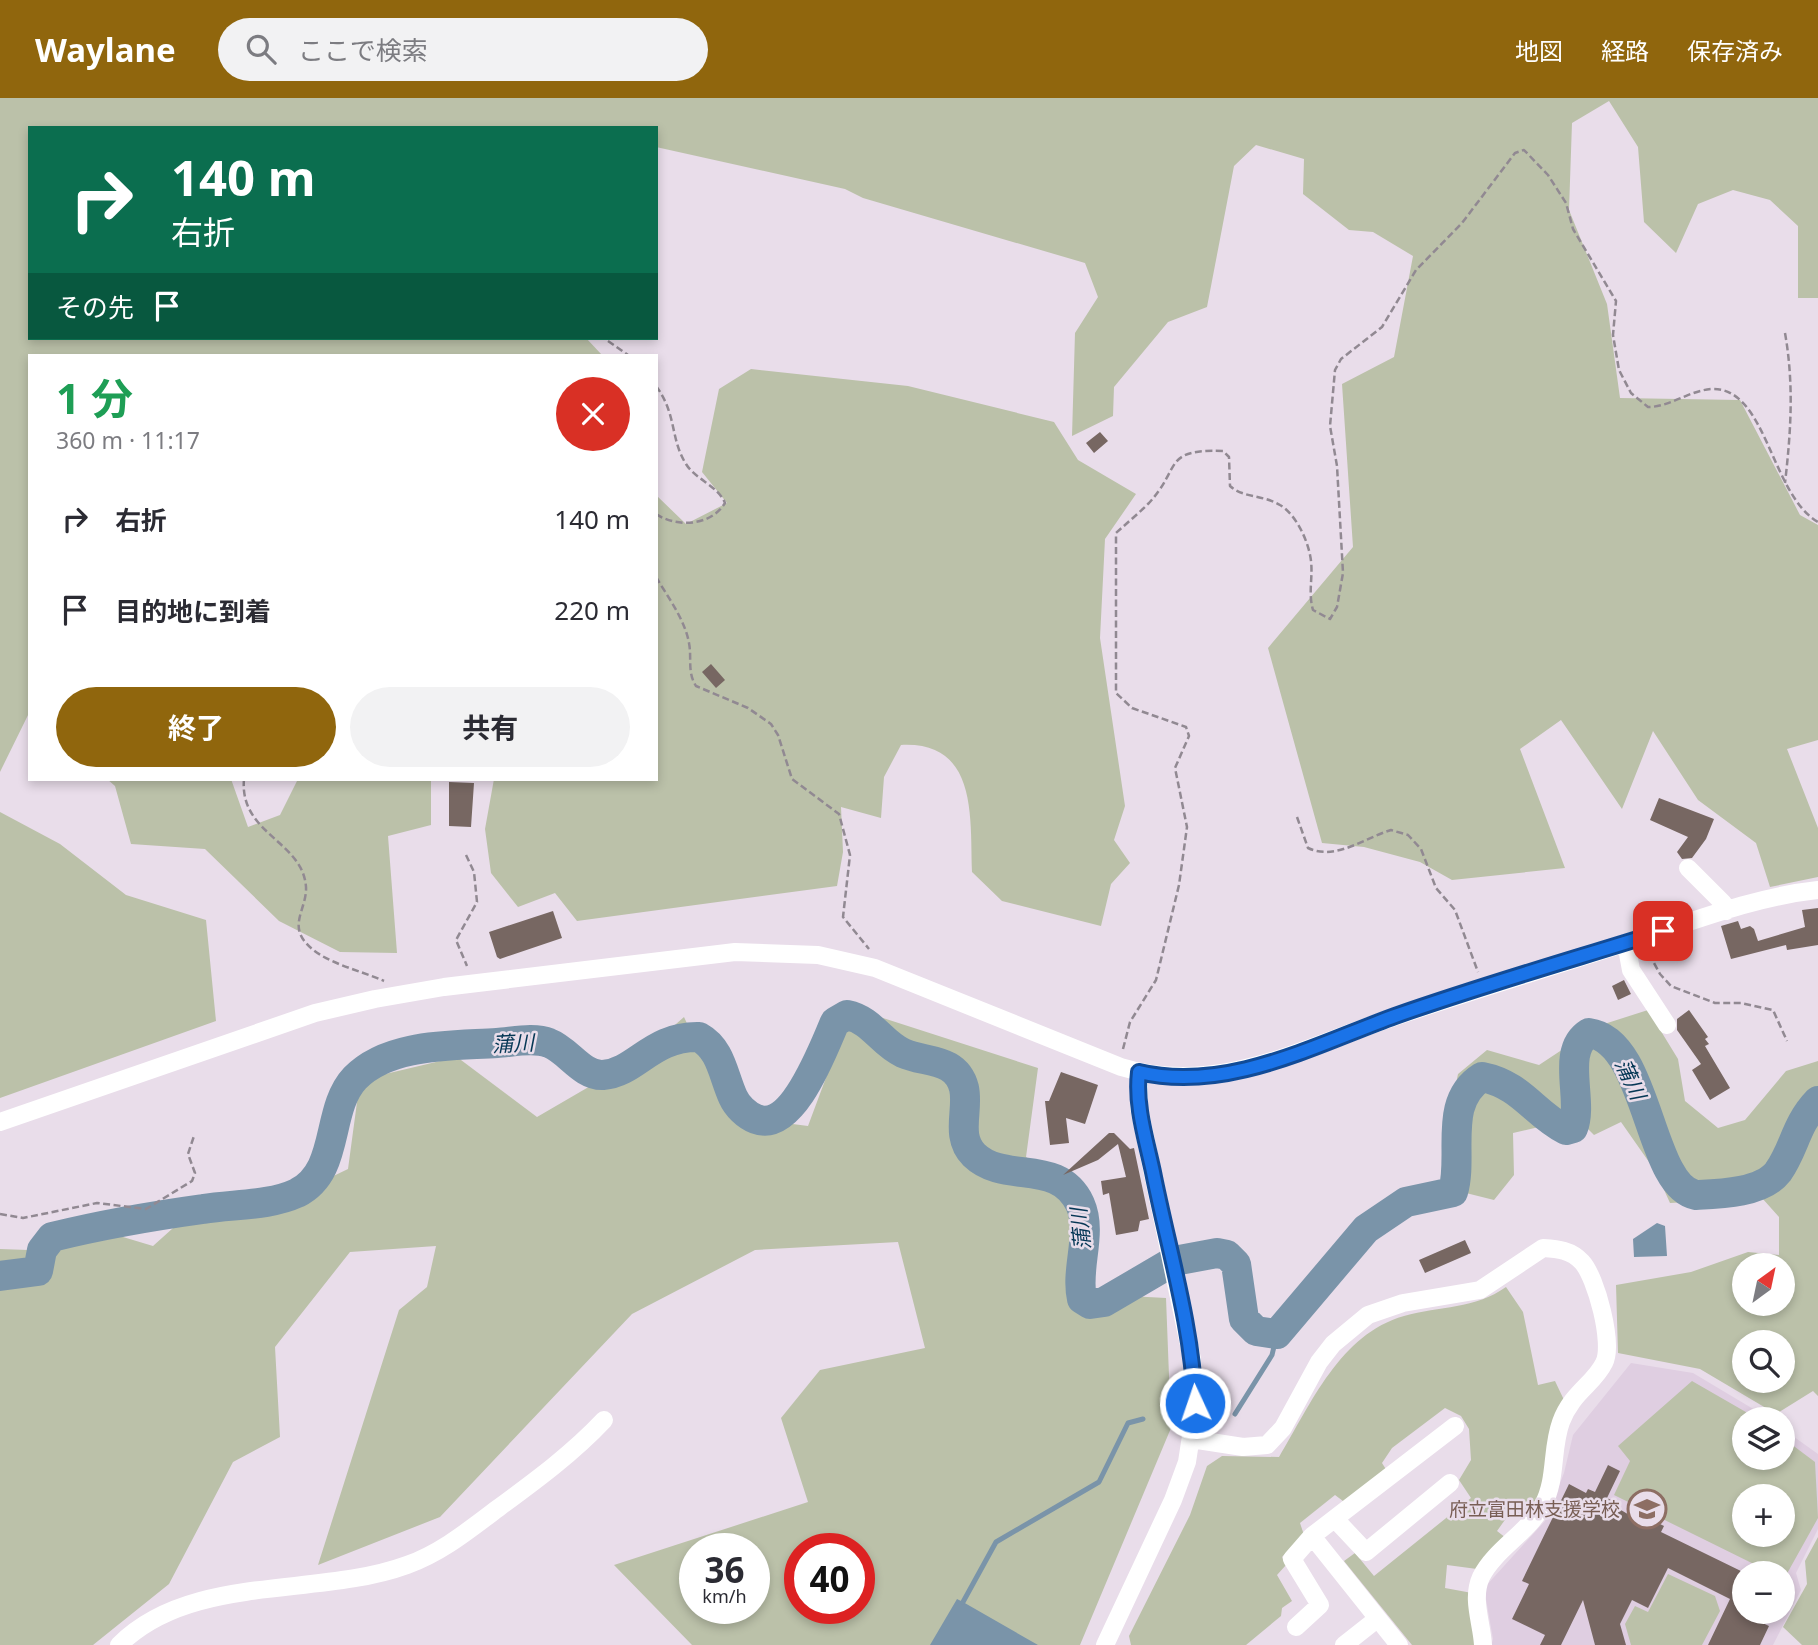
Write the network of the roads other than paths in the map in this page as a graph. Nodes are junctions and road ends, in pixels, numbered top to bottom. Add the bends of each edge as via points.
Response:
1 (1688, 868) dead end
2 (1818, 890) edge
3 (1726, 911) junction
4 (1634, 940) junction
5 (1667, 1025) dead end
6 (1139, 1072) junction
7 (0, 1122) edge
8 (604, 1420) dead end
9 (1455, 1426) dead end
10 (1191, 1439) junction
11 (1450, 1483) dead end
12 (1335, 1519) junction
13 (1312, 1536) junction
14 (1377, 1619) junction
15 (1296, 1627) dead end
16 (119, 1645) edge
17 (1105, 1645) edge
18 (1343, 1645) edge
19 (1399, 1645) edge
20 (1483, 1645) edge

1 - 3 street
2 - 3 street
3 - 4 street
4 - 5 street via 1631,970
4 - 6 street via 1240,1070 1181,1077
6 - 7 street via 872,968 818,955 735,952 472,983 315,1013
6 - 10 street via 1139,1108 1194,1383
8 - 16 street via 578,1448 426,1557 373,1574 178,1607 143,1624
9 - 12 street
10 - 17 street via 1173,1500
10 - 20 street via 1243,1447 1267,1445 1283,1428 1319,1362 1368,1315 1403,1303 1480,1290 1543,1248 1571,1253 1592,1279 1607,1355 1564,1412 1543,1504 1480,1578 1477,1606
11 - 12 street via 1366,1552
12 - 13 street
13 - 14 street
13 - 15 street via 1292,1559 1320,1605
14 - 18 street
14 - 19 street

